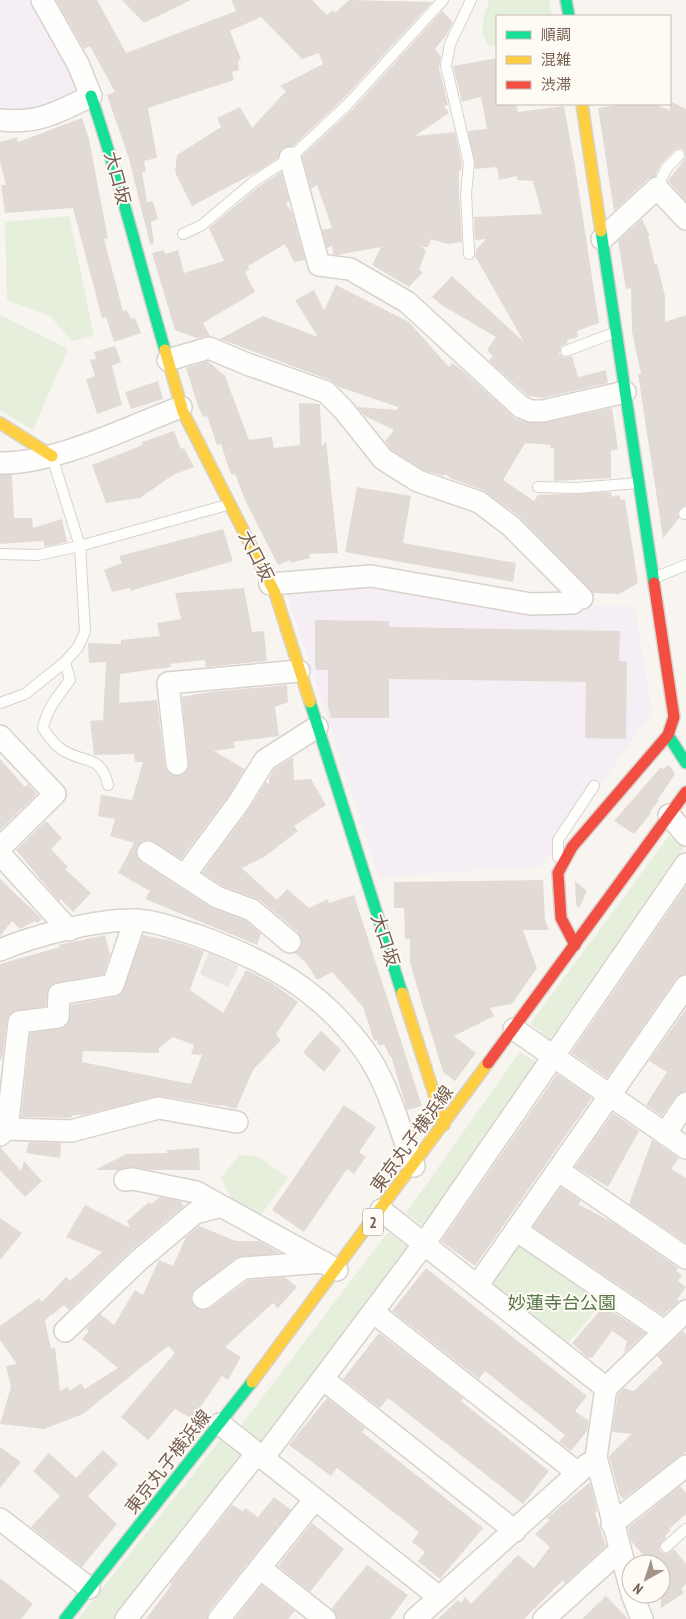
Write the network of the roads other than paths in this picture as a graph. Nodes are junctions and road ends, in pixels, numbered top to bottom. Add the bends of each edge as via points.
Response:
1 (42, 0) edge
2 (443, 0) edge
3 (471, 0) edge
4 (566, 0) edge
5 (569, 15) edge
6 (91, 96) junction
7 (582, 105) edge
8 (0, 120) edge
9 (679, 155) dead end
10 (290, 158) junction
11 (657, 188) junction
12 (686, 219) edge
13 (183, 234) dead end
14 (602, 239) junction
15 (469, 254) dead end
16 (616, 332) junction
17 (566, 351) dead end
18 (168, 360) junction
19 (625, 392) junction
20 (181, 407) junction
21 (0, 423) edge
22 (52, 456) junction
23 (0, 463) edge
24 (639, 483) junction
25 (538, 487) dead end
26 (230, 504) junction
27 (80, 546) junction
28 (0, 554) edge
29 (686, 565) edge
30 (653, 578) junction
31 (270, 584) junction
32 (65, 662) junction
33 (299, 671) junction
34 (0, 703) edge
35 (317, 727) junction
36 (668, 735) junction
37 (0, 736) edge
38 (686, 763) edge
39 (178, 764) dead end
40 (108, 785) dead end
41 (594, 786) dead end
42 (686, 792) edge
43 (669, 815) junction
44 (686, 835) edge
45 (0, 848) edge
46 (148, 852) dead end
47 (0, 854) edge
48 (686, 864) edge
49 (558, 873) junction
50 (185, 875) junction
51 (135, 920) junction
52 (69, 930) junction
53 (290, 942) dead end
54 (575, 944) junction
55 (0, 950) edge
56 (686, 986) edge
57 (514, 1029) junction
58 (553, 1057) junction
59 (610, 1096) junction
60 (686, 1103) edge
61 (237, 1122) dead end
62 (444, 1124) junction
63 (3, 1132) edge
64 (665, 1134) junction
65 (686, 1148) edge
66 (414, 1166) junction
67 (558, 1170) junction
68 (125, 1180) dead end
69 (221, 1206) junction
70 (381, 1210) junction
71 (516, 1230) junction
72 (424, 1244) junction
73 (686, 1258) edge
74 (331, 1266) junction
75 (477, 1286) junction
76 (203, 1298) dead end
77 (373, 1312) junction
78 (684, 1315) edge
79 (65, 1331) dead end
80 (664, 1332) junction
81 (323, 1378) junction
82 (606, 1388) junction
83 (220, 1424) junction
84 (260, 1456) junction
85 (596, 1457) junction
86 (686, 1466) edge
87 (578, 1473) junction
88 (314, 1498) junction
89 (0, 1519) edge
90 (612, 1524) junction
91 (686, 1529) edge
92 (514, 1530) junction
93 (666, 1547) dead end
94 (619, 1551) junction
95 (621, 1558) edge
96 (260, 1568) junction
97 (89, 1588) junction
98 (439, 1597) junction
99 (636, 1604) edge
100 (65, 1619) edge
101 (126, 1619) edge
102 (220, 1619) edge
103 (325, 1619) edge
104 (415, 1619) edge
105 (544, 1619) edge
106 (642, 1619) edge

1 - 6 street, 大口坂 via 78,64
2 - 10 lane via 346,106
3 - 15 lane via 450,44 446,66 469,163 466,194
4 - 5 street
6 - 8 street via 45,119
6 - 18 street, 大口坂 via 114,163
7 - 14 street
9 - 11 lane via 666,169
10 - 13 lane via 253,182 202,225
10 - 19 street via 319,265 350,269 407,302 521,407 543,411
11 - 12 street
11 - 14 street
14 - 16 street
16 - 17 lane
16 - 19 street
18 - 20 street, 大口坂
18 - 31 street via 209,348 326,392 383,459 418,481 479,502 512,527 578,601 531,604 371,576
19 - 24 street
20 - 22 street
20 - 26 street, 大口坂
21 - 22 street
22 - 23 street via 22,464
22 - 27 lane
24 - 25 lane via 577,488
24 - 30 street
26 - 27 lane
26 - 31 street, 大口坂
27 - 28 lane via 38,555
27 - 32 lane via 85,632
29 - 30 lane
30 - 36 street via 674,718
31 - 33 street, 大口坂
32 - 34 lane via 25,694
32 - 40 lane via 70,680 45,715 43,728 62,750 94,762 105,771
33 - 35 street, 大口坂
33 - 39 street via 168,683
35 - 50 street via 265,760 239,802
35 - 62 street, 大口坂
36 - 38 street
36 - 49 street via 572,847
37 - 45 street via 55,794
41 - 49 lane via 558,840
42 - 43 street, 東京丸子横浜線 / 2
43 - 44 street
43 - 54 street, 東京丸子横浜線 / 2
46 - 50 street
47 - 52 street
48 - 58 street
49 - 54 street via 561,918
50 - 53 street via 217,897 252,910
51 - 52 street
51 - 63 street via 113,985 59,994 58,1018 19,1022
51 - 66 street via 174,928 270,965 328,1008 365,1052 383,1084
52 - 55 street via 46,934
54 - 57 street, 東京丸子横浜線 / 2
56 - 59 street
57 - 58 street
57 - 62 street, 東京丸子横浜線 / 2
58 - 59 street
58 - 72 street
59 - 64 street
59 - 67 street
60 - 64 street
61 - 63 street via 159,1108 71,1131
62 - 66 street, 東京丸子横浜線 / 2
64 - 65 street
66 - 70 street, 東京丸子横浜線 / 2
67 - 71 street
67 - 73 street
68 - 69 street via 196,1192
69 - 74 street
69 - 79 street via 196,1213
70 - 72 street
70 - 74 street, 東京丸子横浜線 / 2
71 - 75 street
71 - 80 street
72 - 75 street
72 - 77 street
74 - 76 street via 243,1268
74 - 83 street, 東京丸子横浜線 / 2
75 - 82 street
77 - 81 street
77 - 87 street
78 - 80 street
80 - 82 street
81 - 84 street
81 - 92 street
82 - 85 street
83 - 84 street
83 - 97 street, 東京丸子横浜線 / 2
84 - 88 street
84 - 101 street
85 - 87 street
85 - 90 street
86 - 90 street
87 - 92 street
88 - 96 street
88 - 98 street
89 - 97 street
90 - 94 street
91 - 93 lane
92 - 98 street
94 - 95 street
94 - 105 street
96 - 102 street
96 - 103 street
97 - 100 street, 東京丸子横浜線 / 2
98 - 104 street
99 - 106 street

